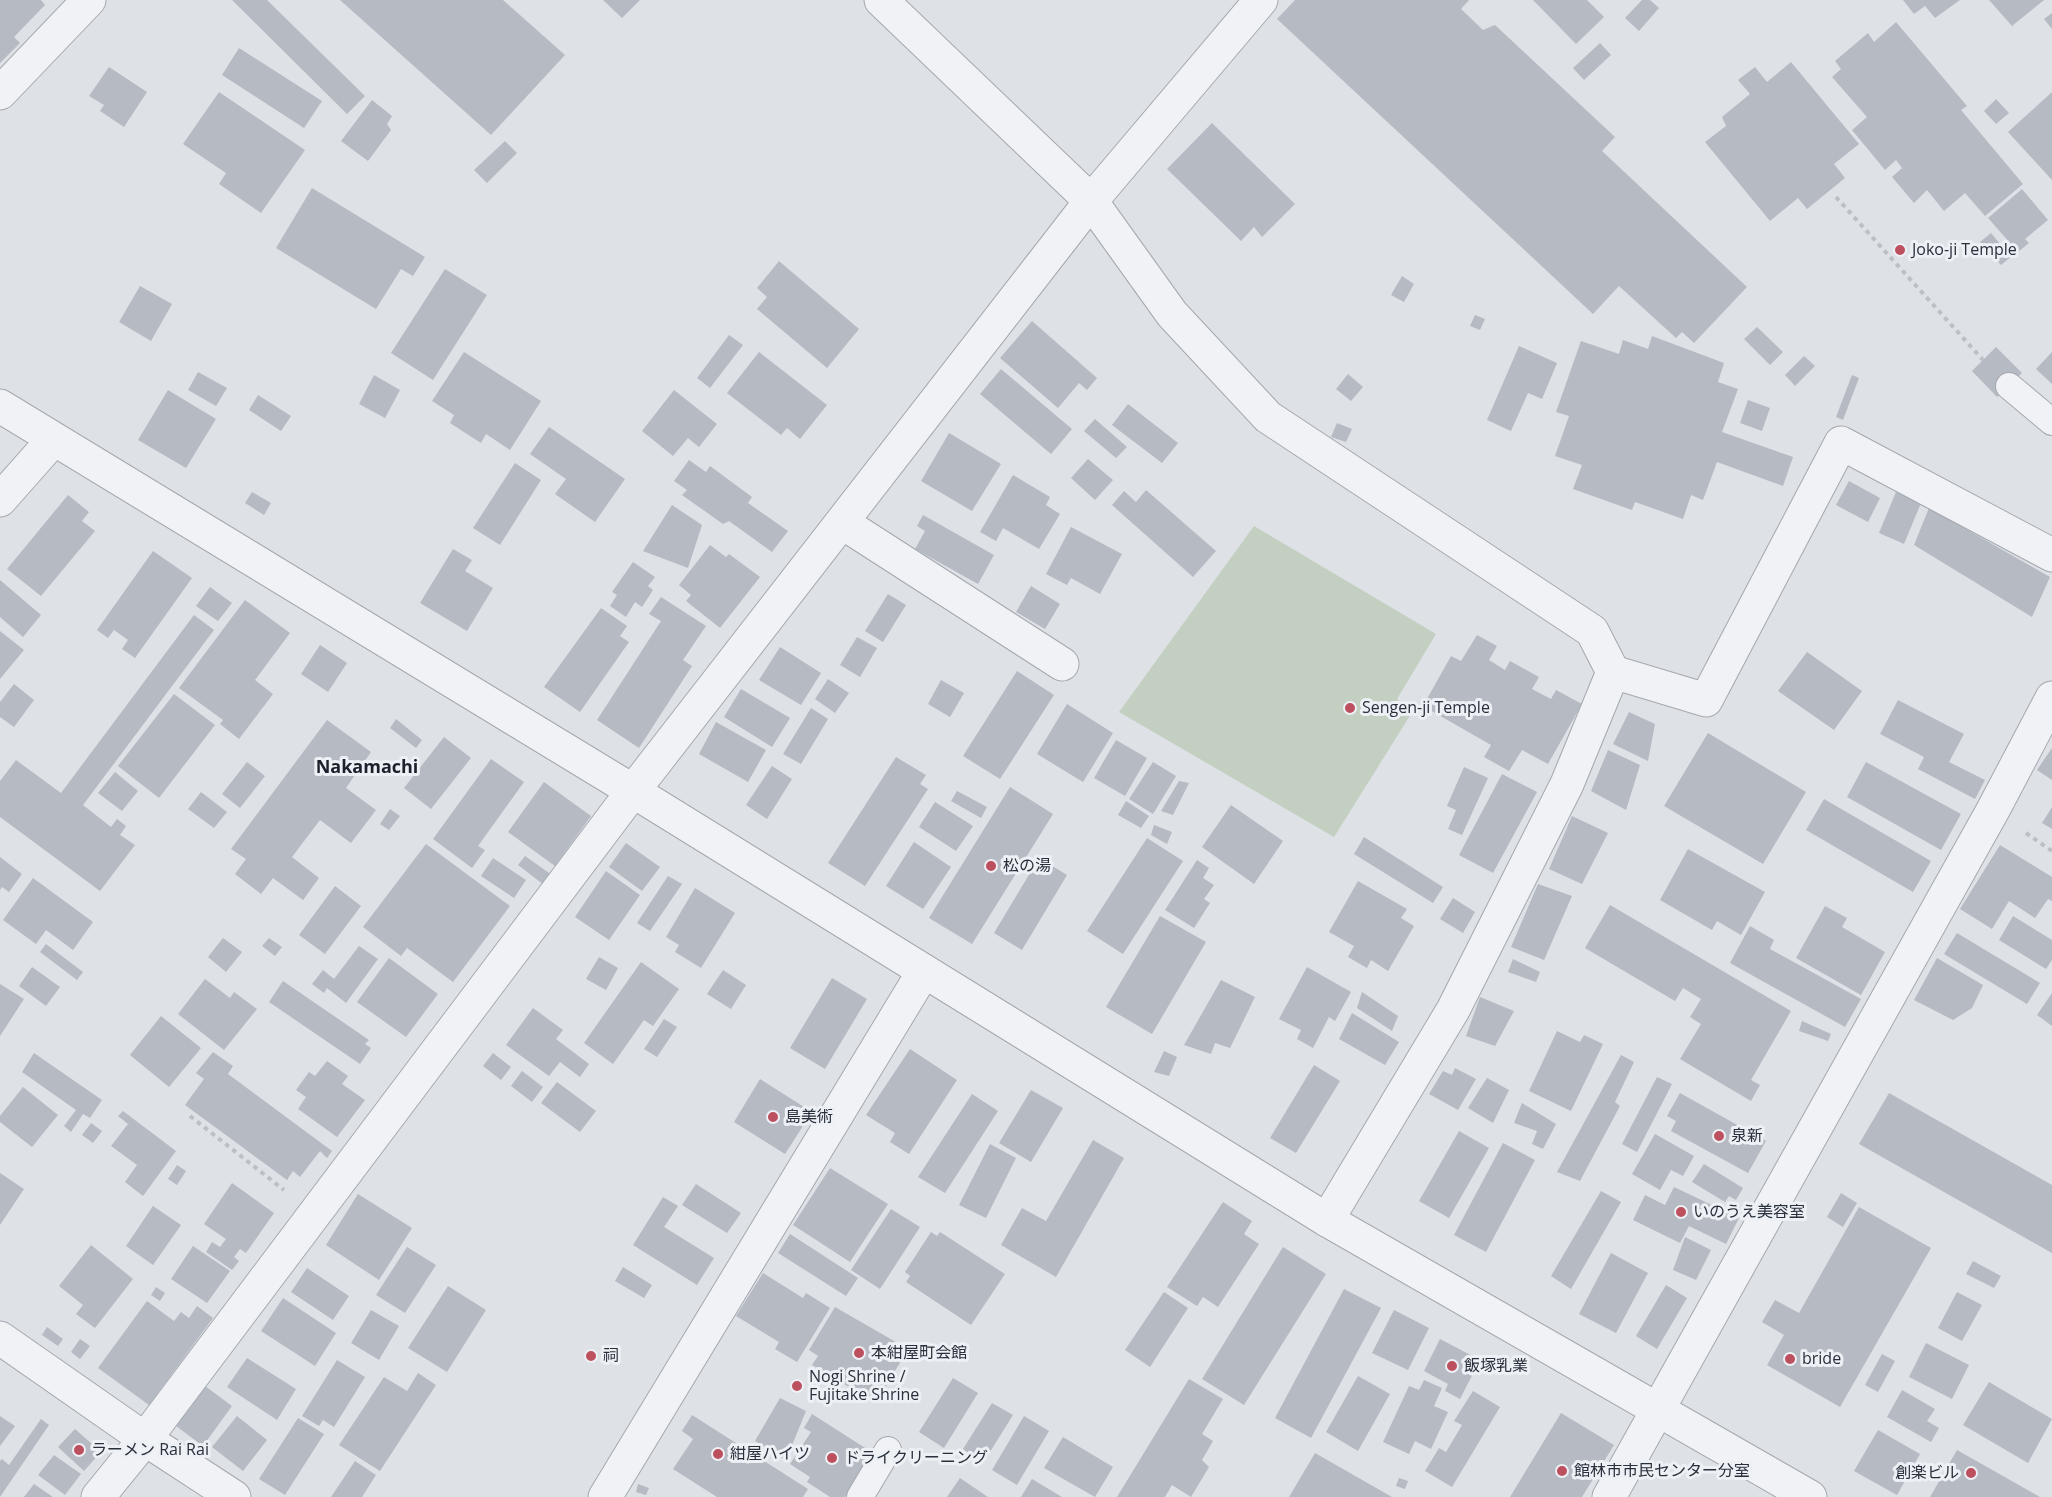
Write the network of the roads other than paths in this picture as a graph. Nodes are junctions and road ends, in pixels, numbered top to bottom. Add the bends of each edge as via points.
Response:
1 (89, 0) edge
2 (881, 0) edge
3 (1261, 0) edge
4 (0, 93) edge
5 (1091, 201) junction
6 (2009, 386) dead end
7 (0, 406) edge
8 (2052, 422) edge
9 (53, 440) junction
10 (0, 500) edge
11 (843, 523) junction
12 (2052, 555) edge
13 (1062, 664) dead end
14 (1613, 672) junction
15 (2052, 698) edge
16 (633, 791) junction
17 (924, 971) junction
18 (1327, 1220) junction
19 (0, 1338) edge
20 (1658, 1411) junction
21 (146, 1439) junction
22 (888, 1450) dead end
23 (98, 1497) edge
24 (234, 1497) edge
25 (605, 1497) edge
26 (860, 1497) edge
27 (1609, 1497) edge
28 (1810, 1497) edge

1 - 4 street
2 - 5 street
3 - 5 street
5 - 11 street
5 - 14 street via 1172,314 1268,417 1592,631
6 - 8 lane
7 - 9 street
9 - 10 street
9 - 16 street
11 - 13 street
11 - 16 street
12 - 14 street via 1841,443 1706,700
14 - 18 street via 1567,784 1453,1010
15 - 20 street
16 - 17 street
16 - 21 street
17 - 18 street
17 - 25 street
18 - 20 street
19 - 21 street
20 - 27 street
20 - 28 street
21 - 23 street
21 - 24 street
22 - 26 lane

